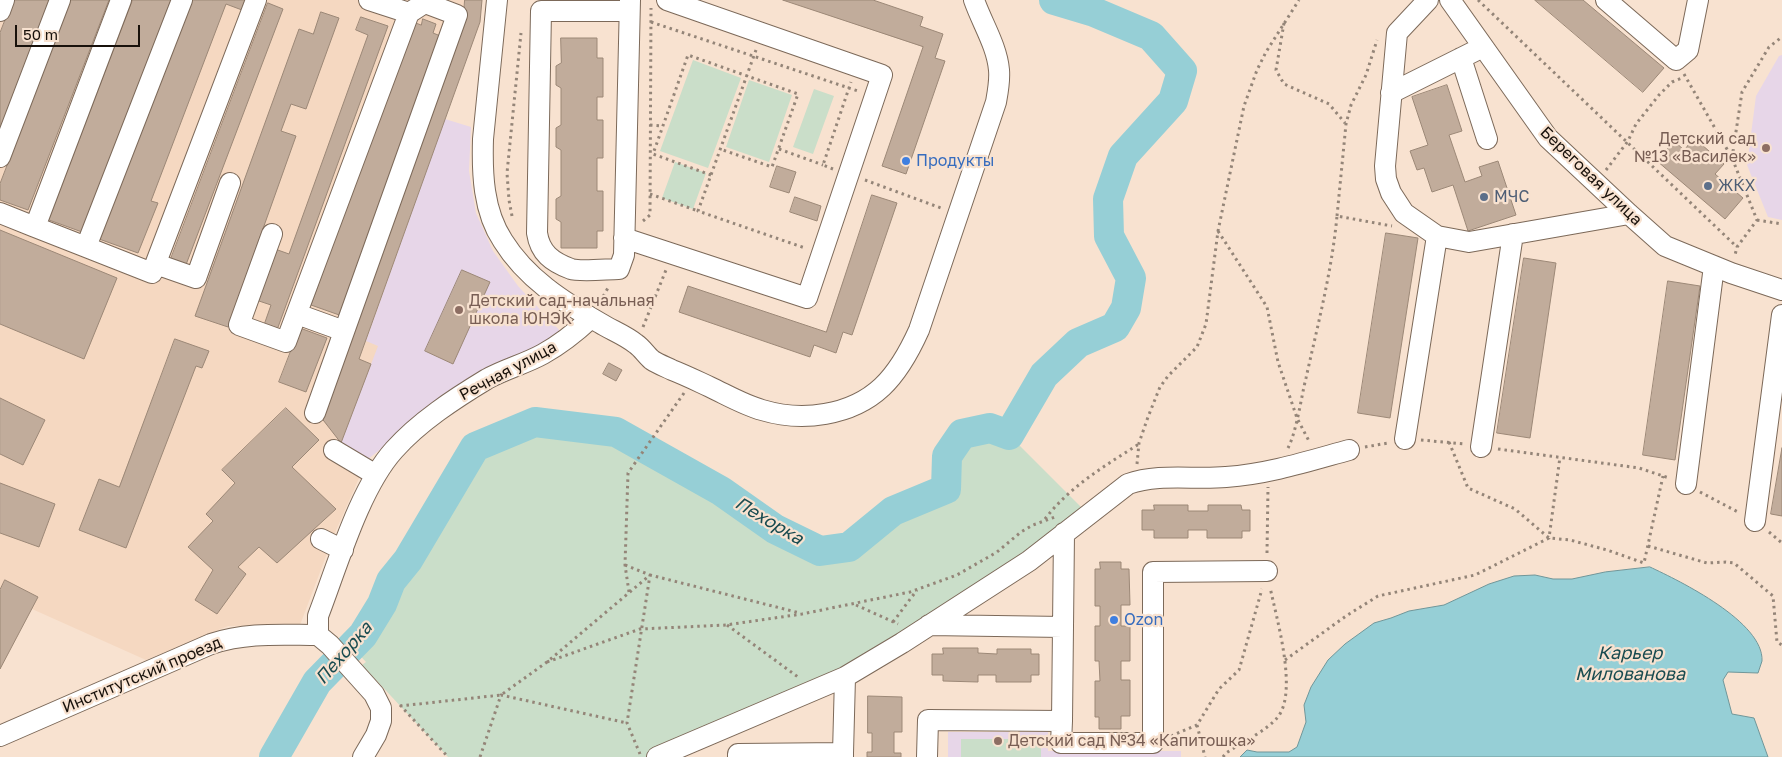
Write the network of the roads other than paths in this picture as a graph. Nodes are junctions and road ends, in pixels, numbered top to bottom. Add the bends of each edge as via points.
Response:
1 (4, 0) edge
2 (60, 0) edge
3 (121, 0) edge
4 (182, 0) edge
5 (256, 0) edge
6 (369, 0) edge
7 (497, 0) edge
8 (1428, 0) edge
9 (1450, 0) edge
10 (1606, 0) edge
11 (1698, 0) edge
12 (972, 1) edge
13 (659, 2) edge
14 (421, 5) edge
15 (629, 6) edge
16 (0, 11) edge
17 (1483, 47) junction
18 (1461, 58) junction
19 (1391, 93) junction
20 (1487, 139) dead end
21 (0, 157) edge
22 (230, 183) dead end
23 (0, 213) edge
24 (1629, 214) junction
25 (35, 227) junction
26 (272, 234) dead end
27 (1513, 234) junction
28 (1437, 236) junction
29 (624, 238) junction
30 (86, 247) junction
31 (156, 264) junction
32 (1723, 270) junction
33 (1782, 290) edge
34 (298, 314) junction
35 (1782, 315) edge
36 (591, 318) junction
37 (344, 331) junction
38 (315, 413) dead end
39 (1405, 439) road end
40 (1481, 447) road end
41 (334, 450) dead end
42 (1349, 450) road end
43 (376, 475) junction
44 (1686, 484) road end
45 (1755, 521) road end
46 (1064, 534) junction
47 (321, 539) dead end
48 (343, 550) junction
49 (1267, 571) road end
50 (929, 625) junction
51 (1063, 627) junction
52 (324, 640) junction
53 (845, 677) junction
54 (1062, 721) junction
55 (0, 736) edge
56 (1061, 750) edge
57 (843, 755) edge
58 (363, 757) edge
59 (657, 757) edge
60 (738, 757) edge
61 (928, 757) edge

1 - 16 street
2 - 21 street
3 - 25 street
4 - 30 street
5 - 31 street
6 - 14 street
7 - 36 street via 483,139 484,180 492,219 502,240 532,278
8 - 19 street via 1397,33
9 - 17 street, Береговая улица
10 - 11 street via 1681,68
12 - 36 street via 995,52 999,69 996,102 919,330 909,352 882,387 865,401 841,412 789,416 761,410 653,361 636,344
13 - 29 street via 762,33 882,75 807,298
14 - 34 street
14 - 37 street via 457,15
15 - 29 street
15 - 29 street via 541,11 539,243 545,254 572,270 619,269 624,255
17 - 18 street
17 - 24 street, Береговая улица via 1548,138
18 - 19 street
18 - 20 street
19 - 28 street via 1386,179 1404,213
22 - 31 street via 196,278
23 - 25 street
24 - 27 street
24 - 32 street, Береговая улица via 1665,246
25 - 30 street
26 - 34 street via 239,325 286,342
27 - 28 street via 1469,242
27 - 40 street
28 - 39 street
30 - 31 street via 152,273
32 - 33 street, Береговая улица
32 - 44 street
34 - 37 street
35 - 45 street
36 - 43 street, Речная улица via 570,338 542,354 461,391 393,451
37 - 38 street
41 - 43 street
42 - 46 street via 1268,472 1226,478 1142,479 1128,484
43 - 48 street, Речная улица
46 - 50 street via 1029,561
46 - 51 street
47 - 48 street
48 - 52 street, Речная улица via 318,616
49 - 56 street via 1152,572 1154,743
50 - 51 street
50 - 53 street
51 - 54 street
52 - 55 street, Институтский проезд via 251,635 230,638
52 - 58 street via 374,694 381,708 382,721
53 - 57 street
53 - 59 street
54 - 56 street
54 - 61 street via 928,720
57 - 60 street via 738,754

